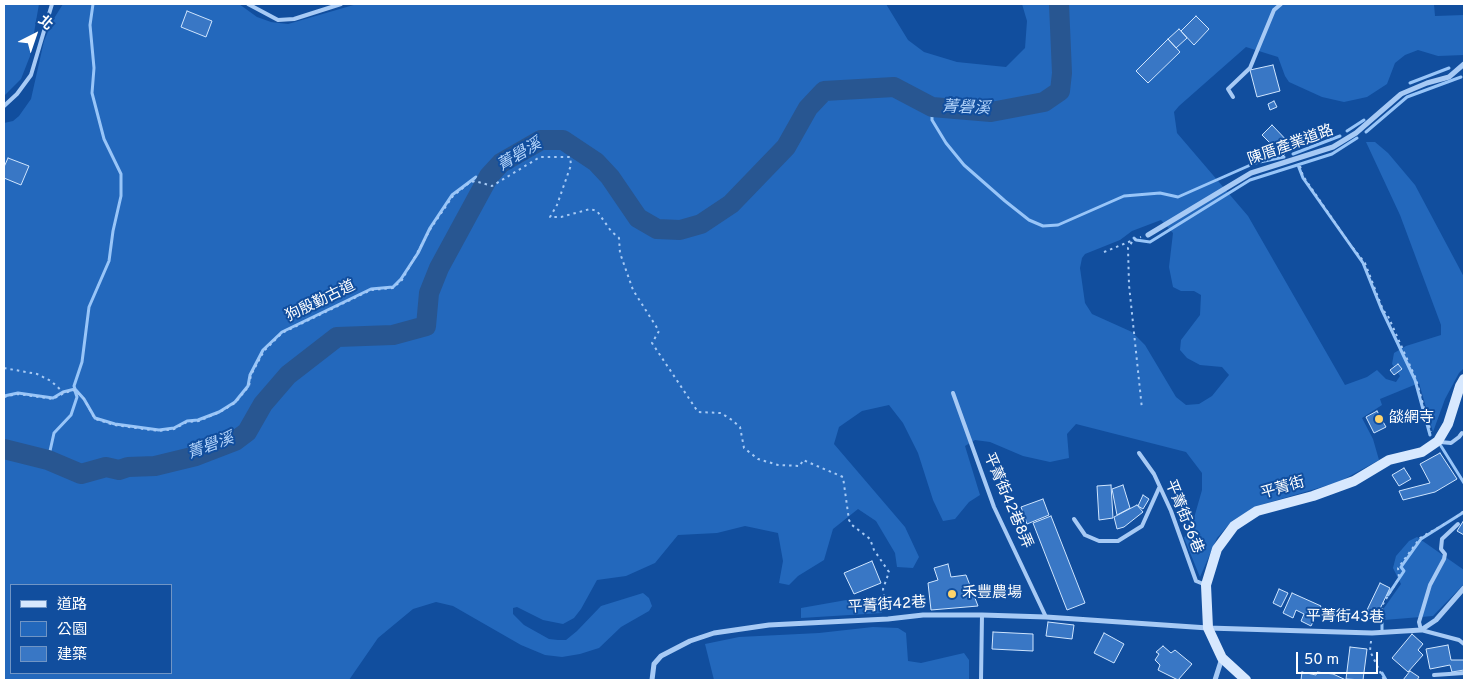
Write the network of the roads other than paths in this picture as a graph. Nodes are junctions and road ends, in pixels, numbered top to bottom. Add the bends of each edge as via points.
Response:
1 (52, 4) edge
2 (248, 4) edge
3 (341, 4) edge
4 (1281, 4) edge
5 (1464, 64) edge
6 (1233, 97) dead end
7 (4, 106) edge
8 (1148, 235) dead end
9 (1464, 379) edge
10 (953, 393) dead end
11 (1462, 433) dead end
12 (1438, 441) junction
13 (1139, 453) dead end
14 (1160, 488) junction
15 (1074, 520) dead end
16 (1458, 524) dead end
17 (1206, 585) junction
18 (1464, 588) edge
19 (982, 615) junction
20 (1046, 616) junction
21 (1208, 628) junction
22 (1422, 630) junction
23 (1464, 644) edge
24 (1222, 658) junction
25 (1464, 673) edge
26 (1434, 675) dead end
27 (652, 680) edge
28 (981, 680) edge
29 (1215, 680) edge
30 (1246, 680) edge

1 - 7 lane via 31,76
2 - 3 lane via 278,20 294,19
4 - 6 lane via 1274,10 1250,68 1228,89
5 - 8 street, 陳厝產業道路 via 1449,77 1401,94 1356,133 1333,147 1252,173
9 - 12 street via 1448,424
10 - 20 lane, 平菁街42巷8弄 via 994,507
11 - 12 lane via 1451,443
12 - 17 street, 平菁街 via 1422,452 1389,460 1354,481 1257,512 1234,526 1217,549
13 - 14 lane, 平菁街36巷
14 - 15 lane via 1142,526 1118,541 1099,541 1085,535
14 - 17 lane, 平菁街36巷 via 1196,581
16 - 22 lane via 1442,539 1440,549 1445,554 1444,559 1426,595 1419,622
17 - 21 street, 平菁街
18 - 22 street via 1436,620
19 - 20 street, 平菁街42巷
19 - 27 street, 平菁街42巷 via 923,615 769,625 714,633 661,656 654,664
19 - 28 lane
20 - 21 street, 平菁街42巷
21 - 22 street, 平菁街43巷 via 1372,633
21 - 24 street, 平菁街
22 - 23 lane
24 - 29 street
24 - 30 street, 平菁街
25 - 26 lane

